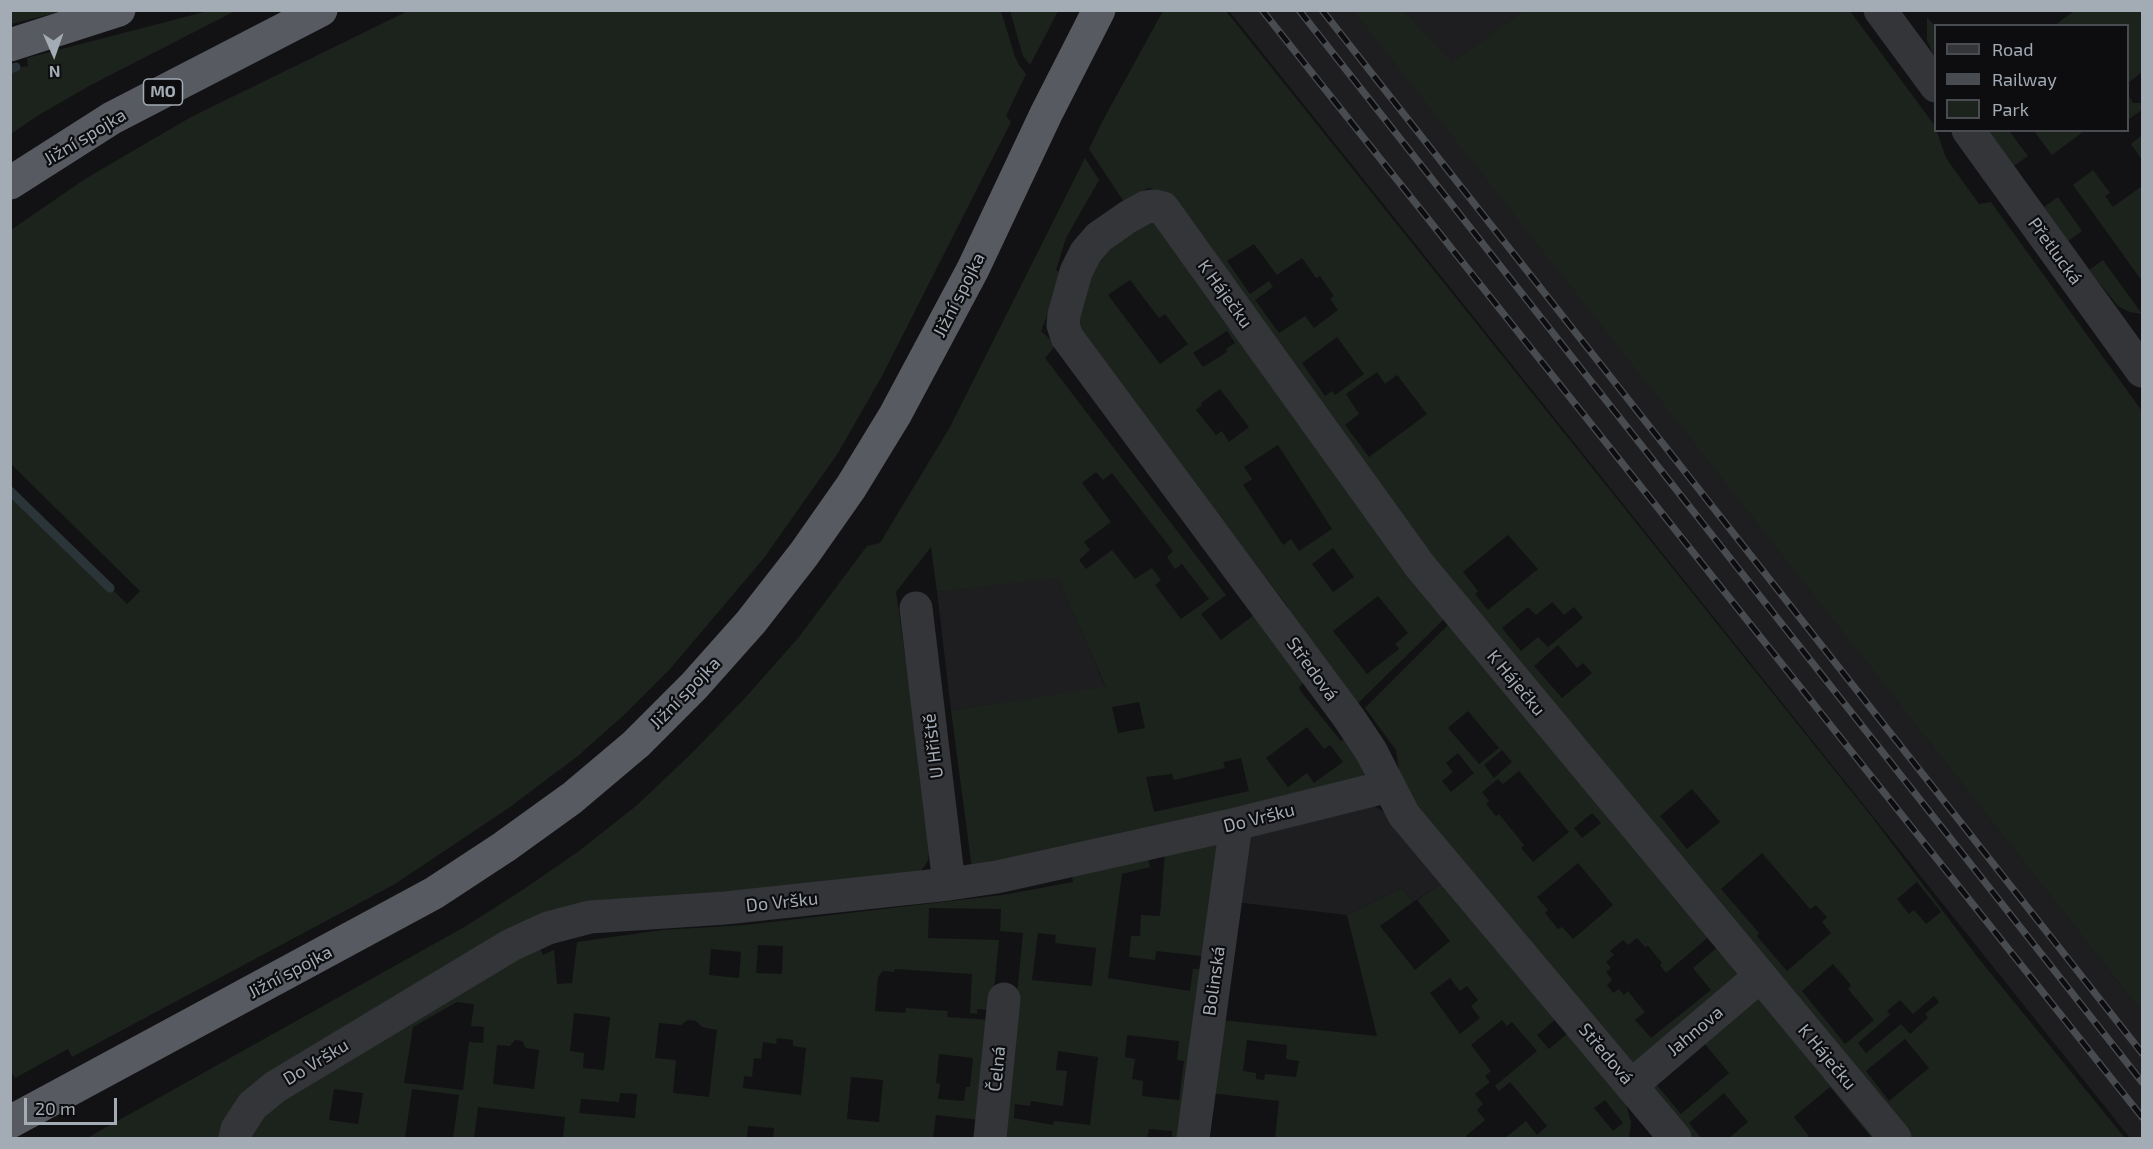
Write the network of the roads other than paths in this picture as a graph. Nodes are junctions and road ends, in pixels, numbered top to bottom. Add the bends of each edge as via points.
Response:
1 (119, 10) edge
2 (321, 10) edge
3 (1099, 10) edge
4 (1888, 13) edge
5 (10, 45) edge
6 (1934, 84) edge
7 (1970, 132) edge
8 (10, 183) edge
9 (1163, 208) joint
10 (2138, 354) edge
11 (916, 608) dead end
12 (1389, 786) junction
13 (1236, 824) junction
14 (949, 884) junction
15 (1759, 976) junction
16 (1004, 999) dead end
17 (1632, 1085) junction
18 (10, 1122) edge
19 (235, 1138) edge
20 (990, 1138) edge
21 (1193, 1138) edge
22 (1675, 1138) edge
23 (1895, 1138) edge

1 - 5 highway
2 - 8 highway, Jižní spojka / MO via 112,118
3 - 18 highway, Jižní spojka via 895,415 851,488 804,554 694,686 644,736 572,798 434,893
4 - 6 street
7 - 10 street, Přetlucká
9 - 12 street, Středová via 1146,207 1091,244 1076,272 1064,315 1067,337 1349,718
9 - 15 street, K Háječku via 1420,566
11 - 14 street, U Hřiště
12 - 13 street, Do Vršku
12 - 17 street, Středová via 1404,815
13 - 14 street, Do Vršku
13 - 21 street, Bolinská
14 - 19 street, Do Vršku via 725,908 590,917 548,928 511,945 275,1087 252,1106
15 - 17 street, Jahnova
15 - 23 street, K Háječku
16 - 20 street, Čelná
17 - 22 street, Středová

